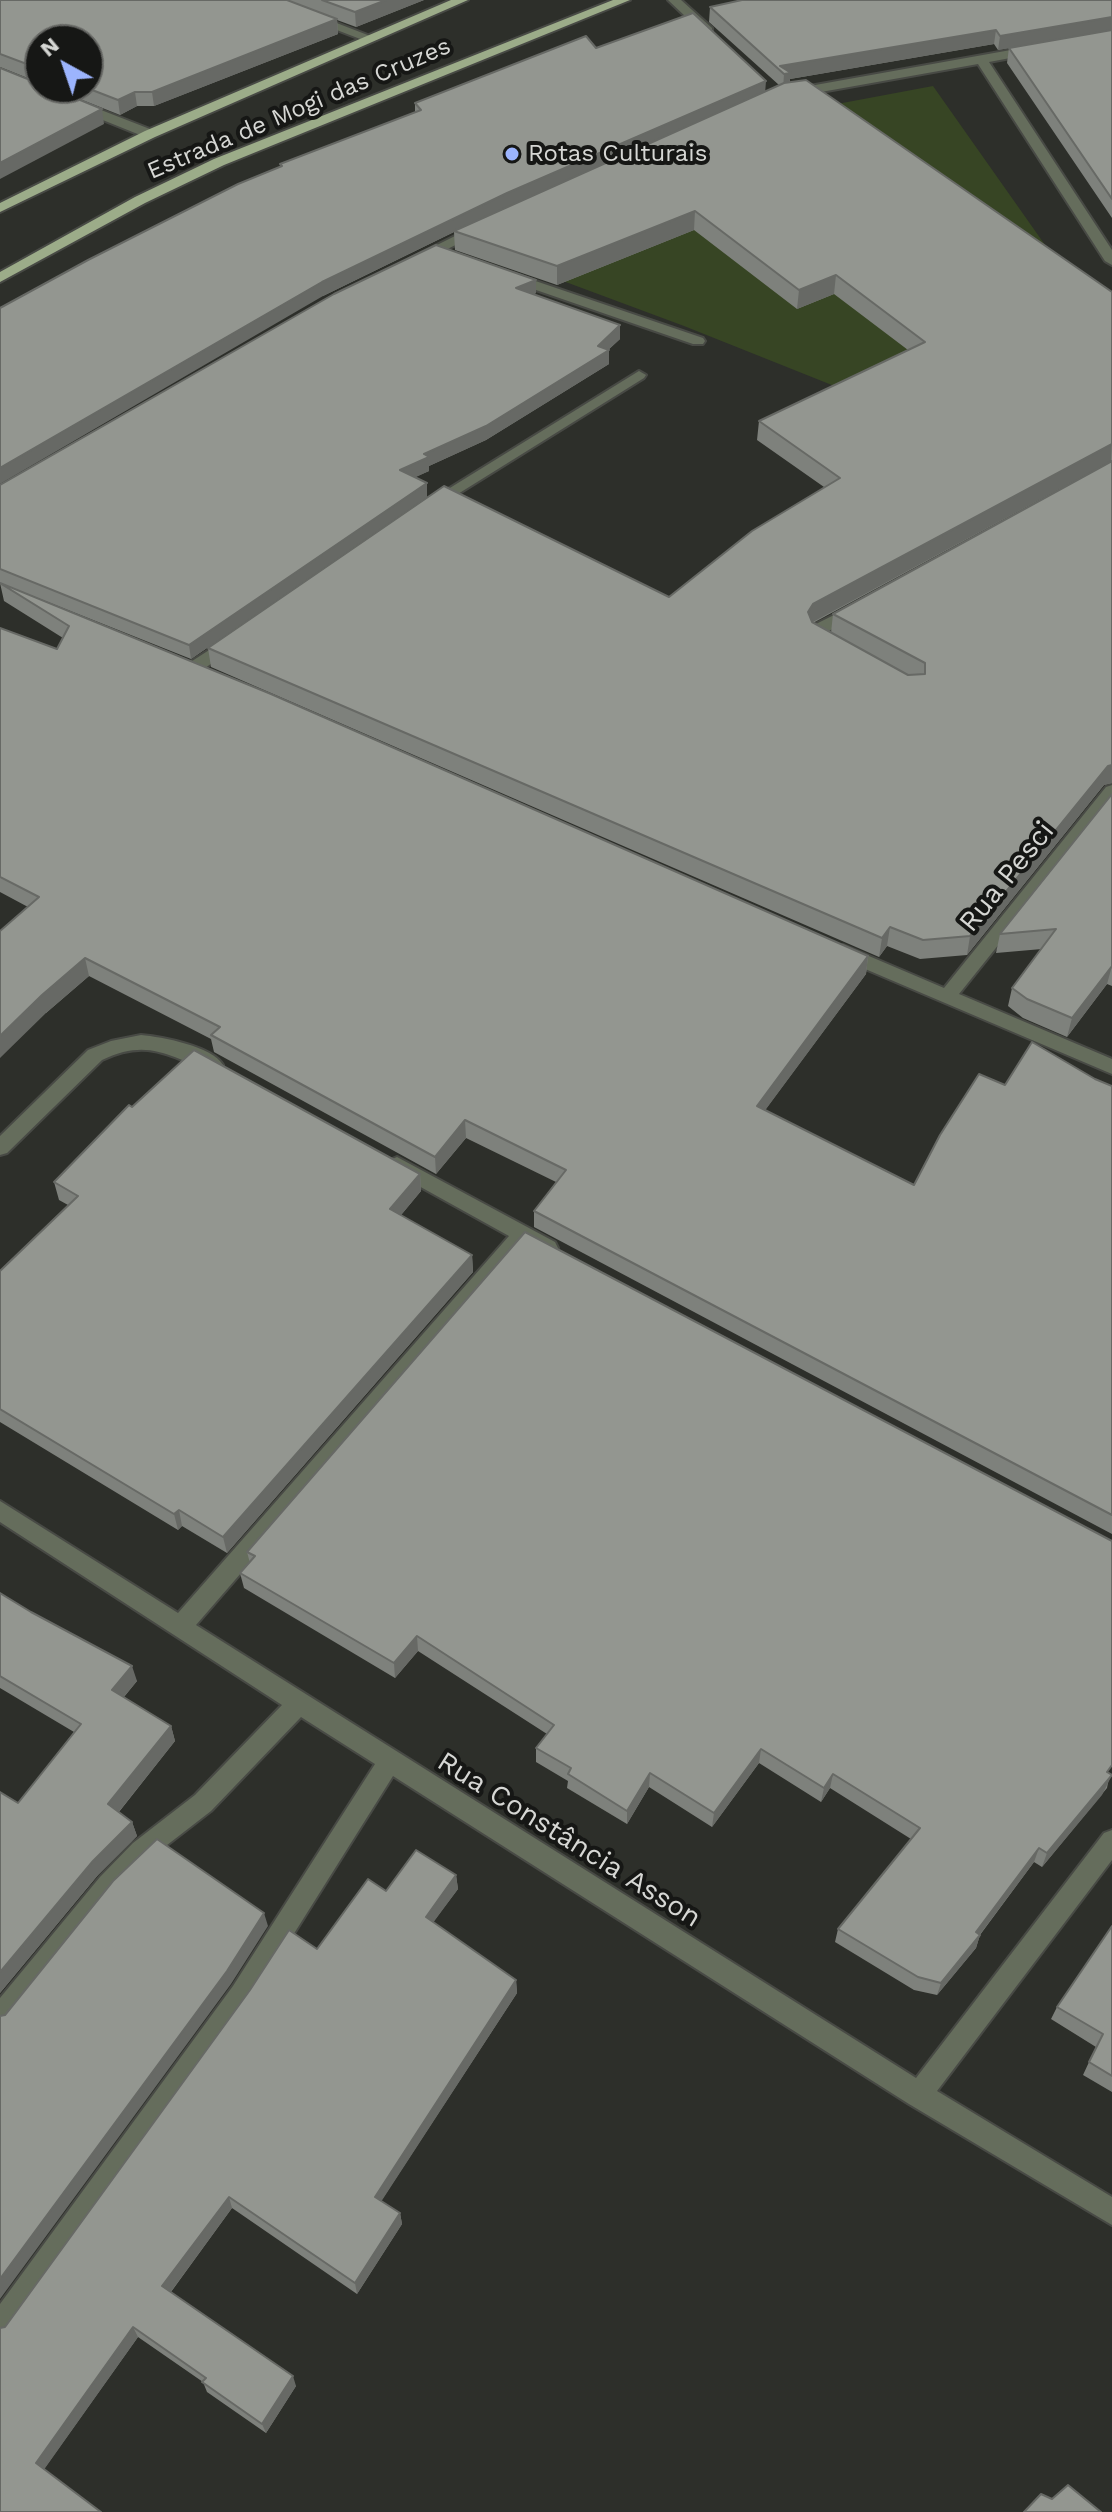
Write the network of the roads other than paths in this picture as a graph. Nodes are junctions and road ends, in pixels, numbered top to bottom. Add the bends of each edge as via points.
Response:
1 (265, 0) edge
2 (462, 0) edge
3 (624, 0) edge
4 (674, 0) edge
5 (372, 39) junction
6 (721, 43) edge
7 (1054, 47) edge
8 (981, 59) junction
9 (779, 96) edge
10 (77, 104) edge
11 (150, 134) junction
12 (0, 208) edge
13 (487, 225) edge
14 (1112, 261) edge
15 (407, 263) edge
16 (492, 270) edge
17 (0, 278) edge
18 (698, 341) dead end
19 (639, 375) dead end
20 (413, 515) edge
21 (876, 598) edge
22 (241, 634) edge
23 (847, 653) edge
24 (195, 667) edge
25 (1112, 791) edge
26 (831, 947) edge
27 (946, 998) junction
28 (1112, 1067) edge
29 (237, 1078) edge
30 (0, 1148) edge
31 (373, 1152) edge
32 (522, 1234) junction
33 (564, 1256) edge
34 (0, 1510) edge
35 (180, 1627) junction
36 (299, 1703) junction
37 (389, 1762) junction
38 (1112, 1841) edge
39 (0, 2017) edge
40 (918, 2095) junction
41 (1112, 2212) edge
42 (0, 2326) edge

1 - 5 street
2 - 5 main road, Estrada de Mogi das Cruzes
3 - 17 main road, Estrada de Mogi das Cruzes via 219,162
4 - 6 street
5 - 11 main road, Estrada de Mogi das Cruzes
7 - 8 street
8 - 9 street
8 - 14 street
10 - 11 street
11 - 12 main road, Estrada de Mogi das Cruzes
13 - 15 street via 440,253
16 - 18 street
19 - 20 street
21 - 23 street via 817,633
22 - 24 street
25 - 27 street, Rua Pesci
26 - 27 street
27 - 28 street
29 - 30 street via 183,1048 125,1042 95,1055
31 - 32 street
32 - 33 street
32 - 35 street
34 - 35 street, Rua Constância Asson
35 - 36 street, Rua Constância Asson
36 - 37 street, Rua Constância Asson
36 - 39 street via 203,1803 119,1874
37 - 40 street, Rua Constância Asson
37 - 42 street via 242,1994
38 - 40 street
40 - 41 street, Rua Constância Asson

